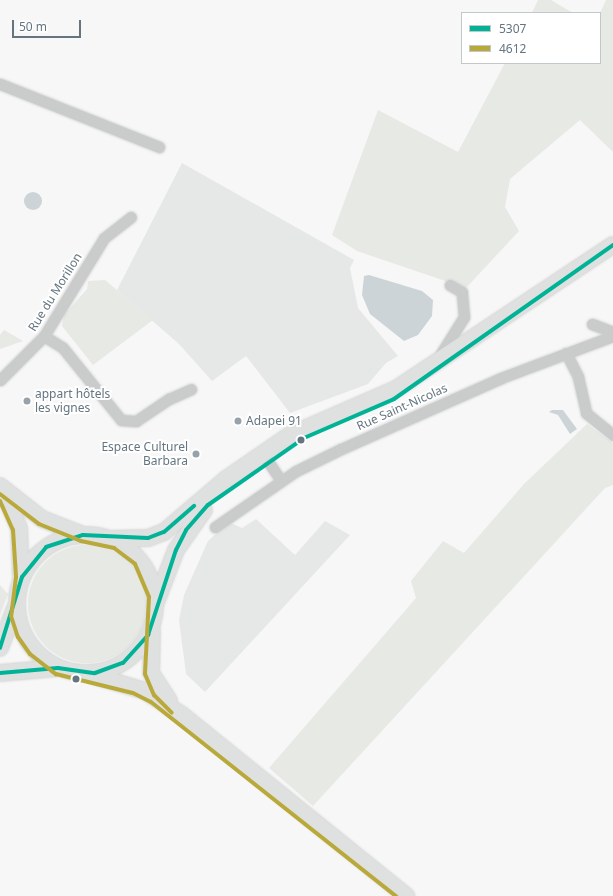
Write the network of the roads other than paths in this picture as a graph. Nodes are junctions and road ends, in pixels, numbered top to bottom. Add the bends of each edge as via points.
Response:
1 (0, 84) edge
2 (159, 147) dead end
3 (131, 217) dead end
4 (613, 244) edge
5 (450, 285) dead end
6 (592, 324) dead end
7 (613, 332) edge
8 (44, 336) junction
9 (613, 336) edge
10 (566, 353) junction
11 (438, 364) junction
12 (0, 380) edge
13 (191, 389) dead end
14 (613, 435) edge
15 (265, 457) junction
16 (281, 481) junction
17 (0, 486) edge
18 (215, 527) dead end
19 (83, 535) junction
20 (108, 538) junction
21 (22, 577) junction
22 (16, 605) junction
23 (155, 605) junction
24 (152, 625) junction
25 (0, 648) edge
26 (58, 668) junction
27 (0, 673) edge
28 (86, 674) junction
29 (182, 715) junction
30 (406, 896) edge

1 - 2 street
3 - 8 street, Rue du Morillon via 104,238
4 - 11 main road
5 - 11 street via 462,292 464,317
6 - 7 street
8 - 12 street, Rue du Morillon
8 - 13 street via 63,348 121,420 136,421 169,399
9 - 10 street, Rue Saint-Nicolas
10 - 14 street via 578,378 586,413
10 - 16 street, Rue Saint-Nicolas via 412,417
11 - 15 main road via 383,405
15 - 16 street
15 - 20 main road via 226,479 164,532 148,538
15 - 23 main road via 193,521 176,550
16 - 18 street, Rue Saint-Nicolas
17 - 19 main road via 42,519
17 - 21 main road via 19,529
19 - 20 main road
19 - 21 main road via 46,547
20 - 23 main road via 126,547 143,564 153,586
21 - 22 main road
22 - 25 main road
22 - 26 main road via 19,624 28,642
23 - 24 main road
24 - 28 main road via 144,643 123,663
24 - 29 main road via 150,673 159,691
26 - 27 main road
26 - 28 main road
28 - 29 main road via 145,691
29 - 30 main road

